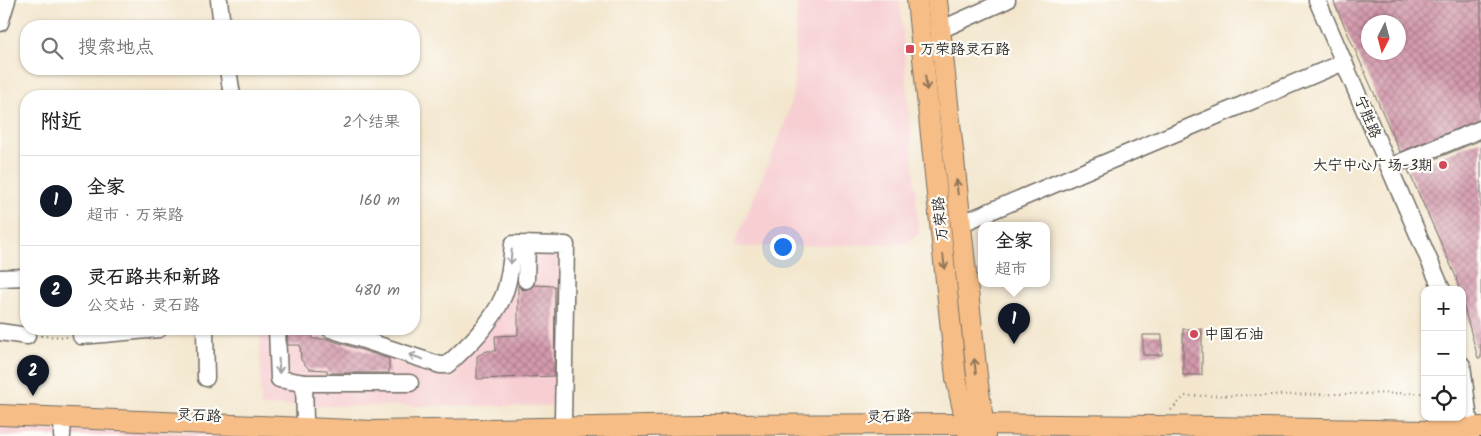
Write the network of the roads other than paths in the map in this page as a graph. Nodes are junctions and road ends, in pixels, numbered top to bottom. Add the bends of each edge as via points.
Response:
1 (7, 0) edge
2 (219, 0) edge
3 (917, 0) edge
4 (937, 0) edge
5 (1007, 0) edge
6 (1317, 0) edge
7 (221, 20) edge
8 (0, 23) edge
9 (940, 30) junction
10 (1344, 62) junction
11 (229, 75) edge
12 (231, 90) edge
13 (1481, 129) edge
14 (1389, 167) junction
15 (960, 224) junction
16 (527, 244) junction
17 (20, 277) edge
18 (0, 278) edge
19 (526, 280) dead end
20 (1440, 286) edge
21 (0, 332) edge
22 (20, 335) edge
23 (20, 335) edge
24 (92, 335) edge
25 (205, 335) edge
26 (277, 335) edge
27 (339, 335) edge
28 (27, 336) road end
29 (81, 336) road end
30 (1464, 376) edge
31 (206, 378) dead end
32 (410, 382) dead end
33 (304, 384) junction
34 (0, 402) edge
35 (0, 415) edge
36 (1421, 419) edge
37 (1472, 422) edge
38 (975, 425) edge
39 (318, 426) edge
40 (63, 427) edge
41 (558, 428) edge
42 (741, 431) edge

1 - 8 street
2 - 7 street
3 -> 38 main road, 万荣路 via 956,378
4 - 9 main road, 万荣路
5 - 9 street
6 - 10 street, 宁胜路
15 -> 9 main road, 万荣路
10 - 14 street, 宁胜路
10 - 15 street
11 - 12 street
13 - 14 street
14 - 20 street, 宁胜路
38 -> 15 main road, 万荣路 via 976,376
16 - 19 street
16 -> 27 street via 513,244 504,296 479,335 447,365
16 - 41 street via 566,245
17 - 18 street
21 - 23 street
22 - 28 street
24 - 29 street
25 - 31 street
26 -> 33 street via 279,379
30 - 37 street
32 - 33 street
33 - 39 street
34 - 39 main road, 灵石路
35 - 40 main road, 灵石路
36 - 38 main road, 灵石路 via 1167,414
37 - 38 main road, 灵石路 via 1427,431
38 - 41 main road, 灵石路
38 - 42 main road, 灵石路
39 - 40 main road, 灵石路
39 - 41 main road, 灵石路 via 408,423
41 - 42 main road, 灵石路

